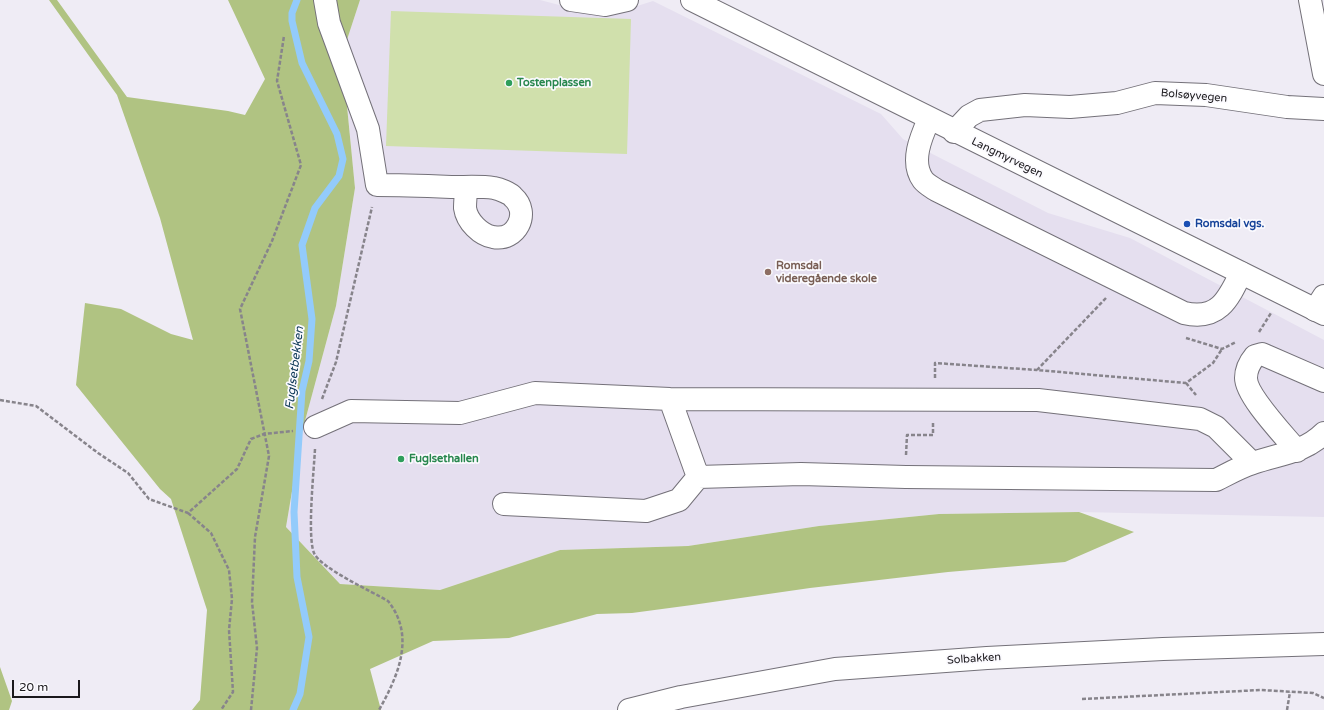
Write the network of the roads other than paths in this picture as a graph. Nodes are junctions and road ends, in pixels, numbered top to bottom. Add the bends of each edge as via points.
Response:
1 (325, 0) edge
2 (571, 0) edge
3 (627, 0) edge
4 (692, 0) edge
5 (1310, 0) edge
6 (1324, 74) edge
7 (1324, 109) edge
8 (929, 119) junction
9 (954, 132) junction
10 (466, 187) dead end
11 (1241, 273) junction
12 (1321, 307) edge
13 (1324, 381) edge
14 (670, 399) junction
15 (316, 427) road end
16 (1324, 433) edge
17 (1297, 451) junction
18 (1252, 463) junction
19 (698, 477) junction
20 (504, 504) dead end
21 (1322, 647) edge
22 (629, 710) edge

1 - 10 street via 330,23 368,129 377,185
2 - 3 street via 605,5
4 - 8 street, Langmyrvegen
5 - 6 street
7 - 9 street, Bolsøyvegen via 1287,107 1206,95 1155,93 1118,103 1070,107 1025,105 980,110 969,116
8 - 9 street, Langmyrvegen
8 - 11 street via 917,157 918,169 923,180 936,190 1184,312 1196,315 1219,309 1232,293
9 - 11 street, Langmyrvegen
11 - 12 street, Langmyrvegen
13 - 17 street via 1262,354 1255,356 1248,366 1246,378 1252,395
14 - 15 street via 535,393 460,413 350,411
14 - 18 street via 1038,400 1200,419 1216,427
14 - 19 street
16 - 17 street via 1314,443
17 - 18 street
18 - 19 street via 1216,480 906,478 800,474
19 - 20 street via 679,500 646,511
21 - 22 street, Solbakken via 1163,649 995,657 835,669 681,697

